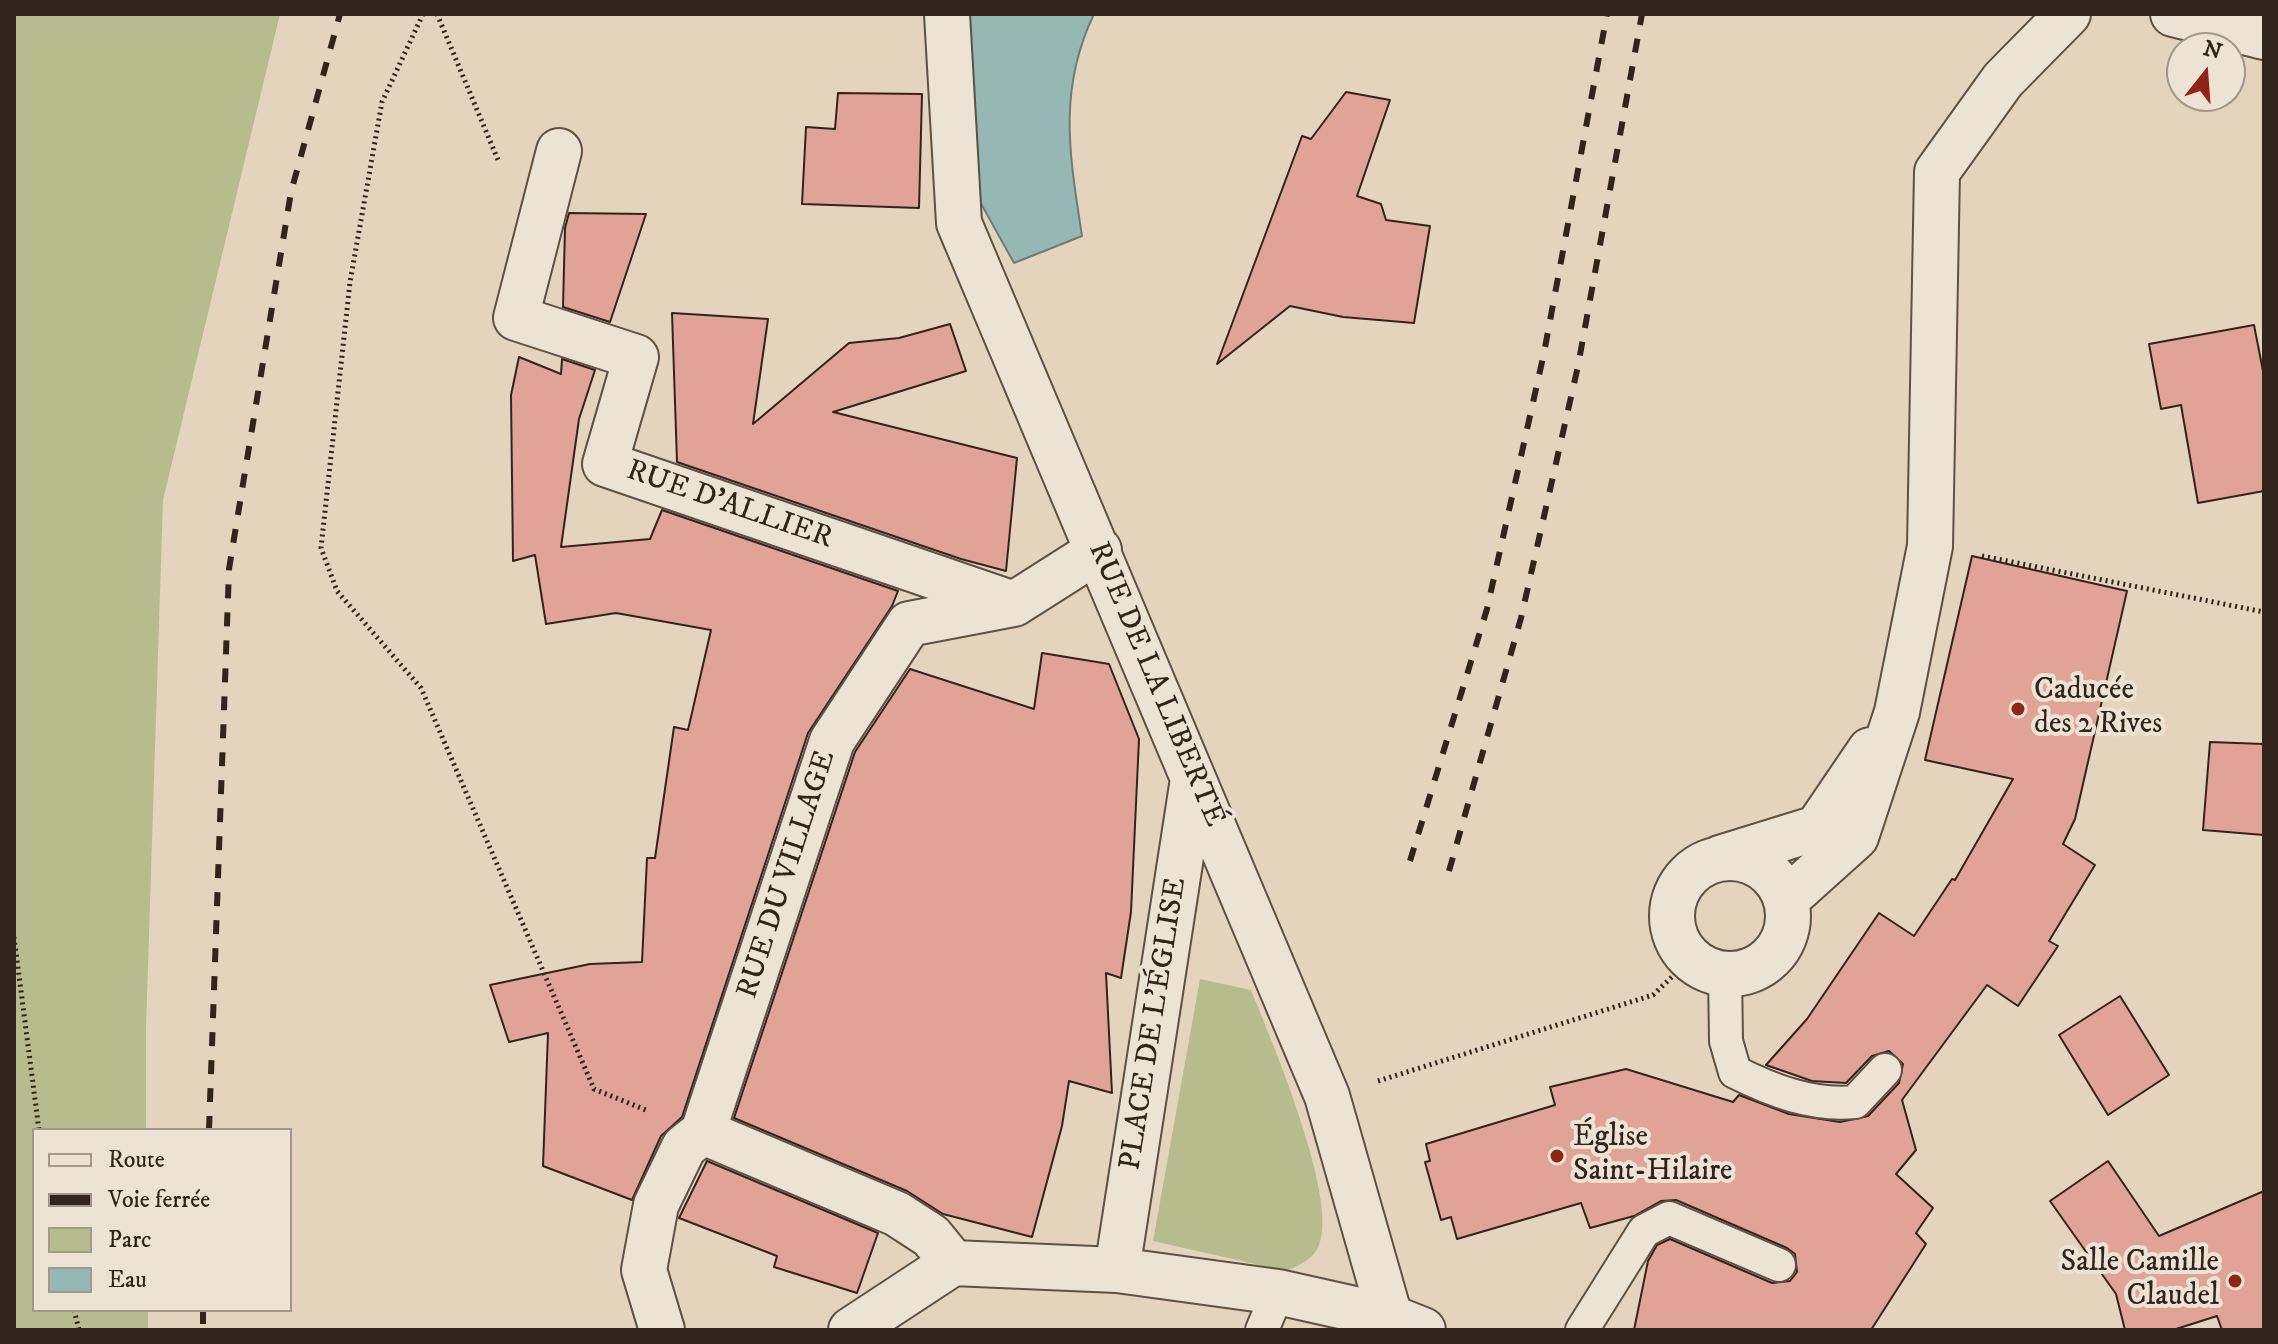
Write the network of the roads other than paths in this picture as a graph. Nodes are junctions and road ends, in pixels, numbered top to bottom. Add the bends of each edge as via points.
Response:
1 (947, 14) edge
2 (2068, 14) edge
3 (2173, 14) edge
4 (2264, 37) edge
5 (559, 151) dead end
6 (1099, 550) junction
7 (1014, 604) junction
8 (1897, 712) junction
9 (1193, 779) junction
10 (1719, 858) junction
11 (1787, 899) junction
12 (1708, 967) junction
13 (1885, 1070) dead end
14 (703, 1132) junction
15 (953, 1263) junction
16 (1779, 1265) dead end
17 (1117, 1270) junction
18 (1270, 1311) edge
19 (1334, 1318) edge
20 (1407, 1323) edge
21 (662, 1330) edge
22 (851, 1330) edge
23 (1582, 1330) edge

1 - 6 street, RUE DE LA LIBERTÉ via 959,223
2 - 8 street via 2003,80 1937,172 1930,546
3 - 4 street
5 - 7 street, RUE D'ALLIER via 516,318 636,357 605,464
6 - 7 street, RUE DU VILLAGE
6 - 9 street, RUE DE LA LIBERTÉ
7 - 14 street, RUE DU VILLAGE via 909,624 832,741
8 - 10 street via 1817,828
8 - 11 street via 1856,837
9 - 17 street, PLACE DE L'ÉGLISE
9 - 20 street, RUE DE LA LIBERTÉ via 1327,1096
10 - 11 street via 1760,866
10 - 12 street via 1687,876 1672,909 1673,928
11 - 12 street via 1786,936 1776,953 1753,969
12 - 13 lane via 1735,1072 1827,1105 1855,1102
14 - 15 street via 897,1214 931,1236
14 - 21 street, RUE DU VILLAGE via 684,1147 656,1205 644,1270
15 - 17 street
15 - 22 street
16 - 23 lane via 1669,1218 1644,1231
17 - 18 street
18 - 19 street
19 - 20 street

